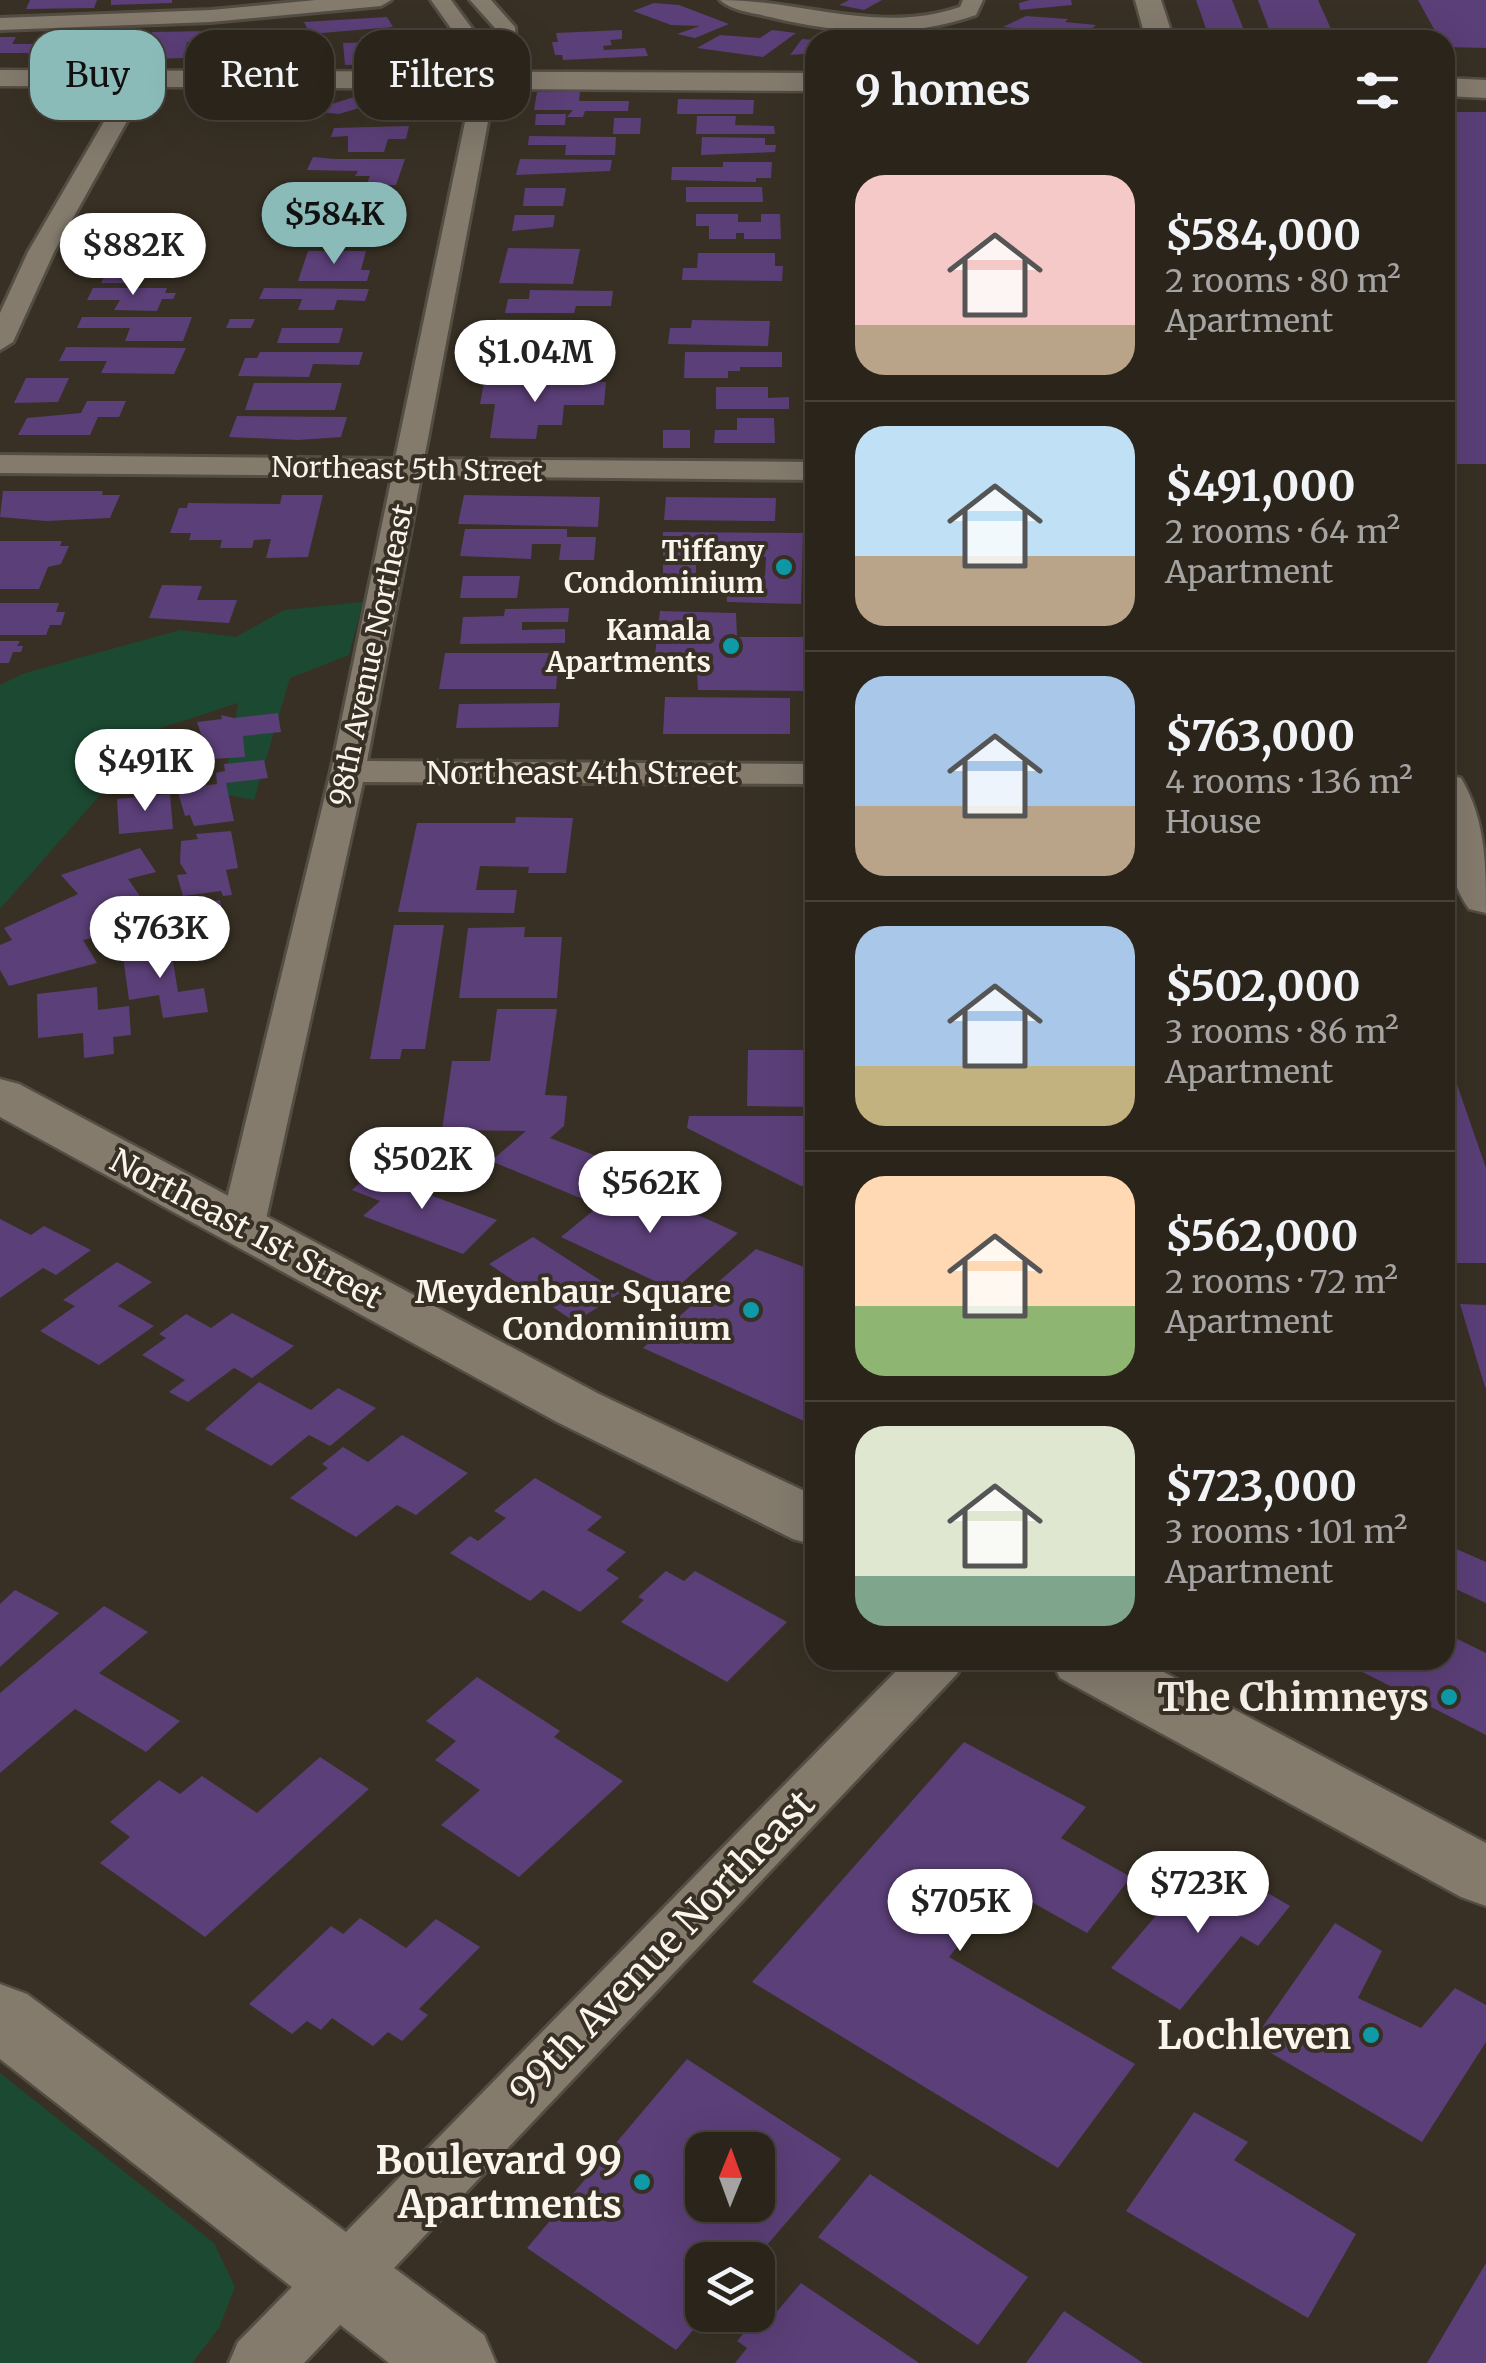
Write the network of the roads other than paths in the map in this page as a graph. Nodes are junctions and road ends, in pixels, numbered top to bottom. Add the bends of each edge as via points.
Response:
1 (381, 0) edge
2 (441, 0) edge
3 (480, 0) edge
4 (730, 0) edge
5 (973, 0) edge
6 (1148, 0) edge
7 (0, 24) edge
8 (463, 30) edge
9 (505, 30) edge
10 (1157, 30) edge
11 (354, 74) edge
12 (530, 74) edge
13 (0, 78) edge
14 (1486, 81) edge
15 (805, 82) edge
16 (1455, 83) edge
17 (1455, 85) edge
18 (1486, 88) edge
19 (116, 120) edge
20 (479, 120) edge
21 (0, 342) edge
22 (0, 464) edge
23 (408, 469) junction
24 (805, 471) edge
25 (348, 771) junction
26 (805, 774) edge
27 (1455, 776) edge
28 (1486, 776) edge
29 (1455, 815) edge
30 (1486, 899) edge
31 (0, 1095) edge
32 (242, 1228) junction
33 (805, 1517) edge
34 (929, 1670) edge
35 (1103, 1670) edge
36 (1486, 1877) edge
37 (0, 2016) edge
38 (343, 2276) junction
39 (260, 2363) edge
40 (454, 2363) edge

1 - 7 street via 192,17
2 - 8 street
3 - 9 street, 98th Avenue Northeast
4 - 5 street via 820,20 888,25 941,21 968,11
6 - 10 main road
11 - 13 main road
12 - 15 main road
14 - 16 main road
17 - 18 main road
19 - 21 street via 41,252
20 - 23 street, 98th Avenue Northeast
22 - 23 street, Northeast 5th Street
23 - 24 street, Northeast 5th Street
23 - 25 street, 98th Avenue Northeast
25 - 26 street, Northeast 4th Street
25 - 32 street, 98th Avenue Northeast
27 - 28 main road
29 - 30 main road
31 - 32 main road, Northeast 1st Street
32 - 33 main road, Northeast 1st Street via 578,1408
34 - 38 street, 99th Avenue Northeast
35 - 36 main road
37 - 38 main road
38 - 39 street, 99th Avenue Northeast
38 - 40 main road

